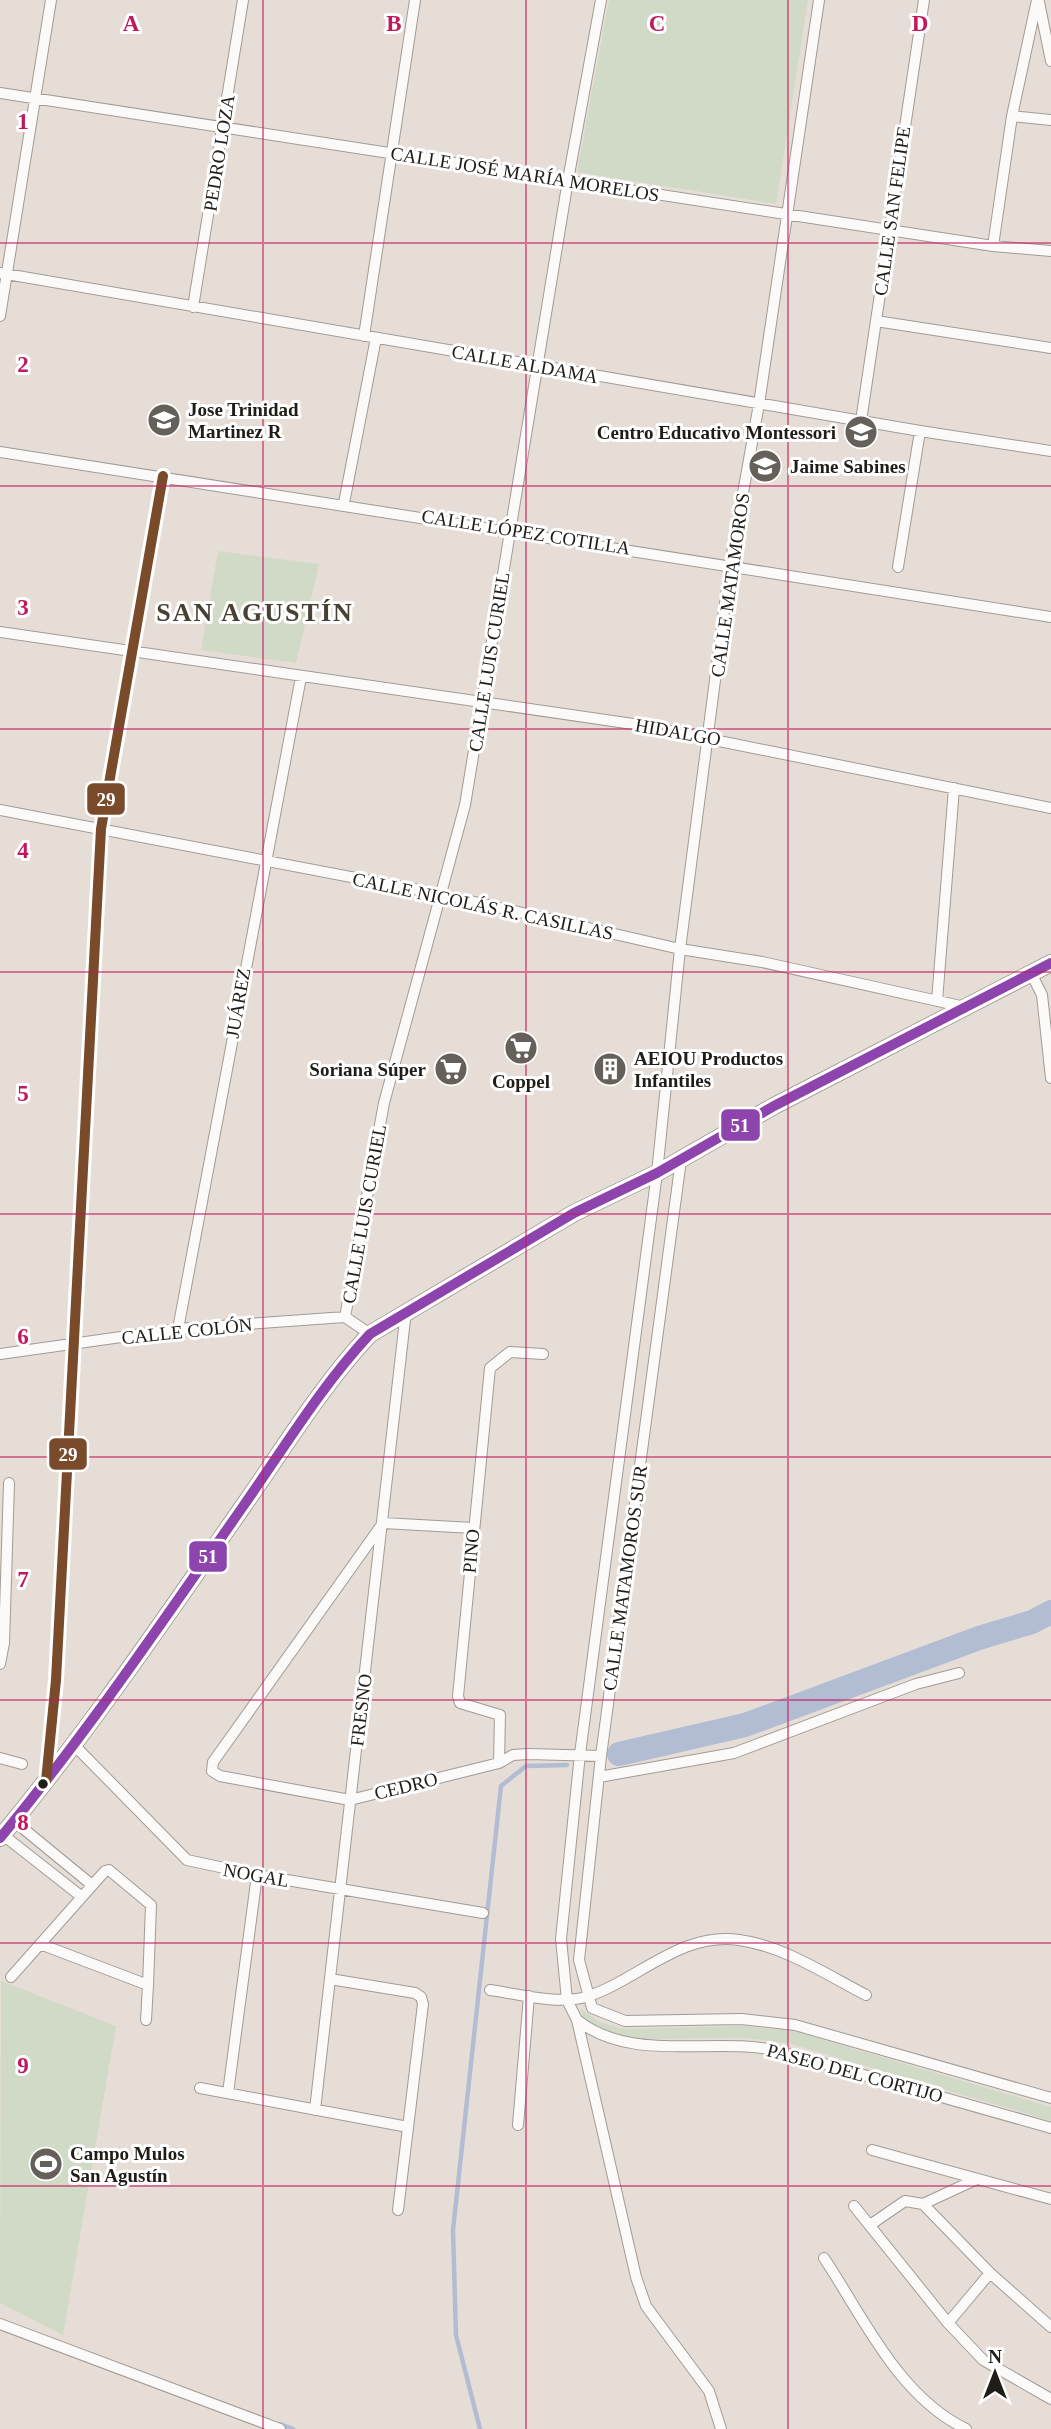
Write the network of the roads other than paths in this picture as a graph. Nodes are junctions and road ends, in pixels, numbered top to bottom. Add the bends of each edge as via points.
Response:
1 (51, 0) edge
2 (243, 0) edge
3 (415, 0) edge
4 (601, 0) edge
5 (819, 0) edge
6 (923, 0) edge
7 (1038, 0) edge
8 (1051, 61) edge
9 (0, 93) edge
10 (36, 99) junction
11 (1012, 116) junction
12 (1051, 120) edge
13 (224, 128) junction
14 (391, 153) junction
15 (568, 180) junction
16 (787, 214) junction
17 (889, 230) junction
18 (993, 246) junction
19 (1051, 251) edge
20 (4, 274) edge
21 (193, 307) junction
22 (0, 316) edge
23 (876, 321) junction
24 (364, 336) junction
25 (376, 338) junction
26 (1051, 348) edge
27 (537, 366) junction
28 (759, 404) junction
29 (861, 421) junction
30 (920, 431) junction
31 (1051, 451) edge
32 (0, 452) edge
33 (163, 476) junction
34 (345, 500) junction
35 (510, 530) junction
36 (730, 565) junction
37 (898, 567) dead end
38 (1051, 617) edge
39 (0, 632) edge
40 (133, 651) junction
41 (301, 677) junction
42 (482, 701) junction
43 (709, 737) junction
44 (954, 788) junction
45 (1051, 808) edge
46 (0, 810) edge
47 (101, 829) junction
48 (265, 861) junction
49 (440, 894) junction
50 (680, 949) junction
51 (1051, 963) edge
52 (1031, 973) junction
53 (937, 1001) junction
54 (965, 1007) junction
55 (1051, 1078) edge
56 (681, 1160) junction
57 (657, 1172) junction
58 (406, 1311) junction
59 (345, 1317) junction
60 (178, 1329) junction
61 (370, 1334) junction
62 (75, 1344) junction
63 (0, 1354) edge
64 (543, 1354) dead end
65 (626, 1390) junction
66 (650, 1392) junction
67 (9, 1483) dead end
68 (383, 1523) junction
69 (473, 1528) junction
70 (4, 1568) edge
71 (0, 1661) edge
72 (959, 1673) dead end
73 (75, 1746) junction
74 (580, 1754) junction
75 (601, 1756) junction
76 (0, 1758) edge
77 (499, 1763) junction
78 (22, 1764) dead end
79 (599, 1777) junction
80 (46, 1780) junction
81 (351, 1800) junction
82 (14, 1821) junction
83 (1, 1837) edge
84 (257, 1875) junction
85 (92, 1885) junction
86 (340, 1889) junction
87 (82, 1897) junction
88 (483, 1913) dead end
89 (40, 1944) junction
90 (11, 1977) dead end
91 (330, 1979) junction
92 (148, 1985) junction
93 (490, 1990) dead end
94 (866, 1995) dead end
95 (529, 1996) junction
96 (587, 1996) junction
97 (567, 2000) junction
98 (146, 2020) dead end
99 (577, 2020) junction
100 (200, 2088) dead end
101 (228, 2093) junction
102 (1051, 2098) edge
103 (315, 2110) junction
104 (518, 2125) dead end
105 (408, 2127) junction
106 (1051, 2128) edge
107 (872, 2150) dead end
108 (977, 2179) junction
109 (1051, 2199) edge
110 (923, 2204) junction
111 (854, 2206) dead end
112 (398, 2210) dead end
113 (870, 2225) junction
114 (824, 2258) dead end
115 (990, 2273) junction
116 (948, 2323) junction
117 (0, 2324) edge
118 (1051, 2327) edge
119 (1051, 2399) edge
120 (279, 2429) edge
121 (721, 2429) edge
122 (966, 2429) edge

1 - 10 street
2 - 13 street, PEDRO LOZA
3 - 14 street
4 - 15 street, CALLE LUIS CURIEL
5 - 16 street, CALLE MATAMOROS
6 - 17 street, CALLE SAN FELIPE
7 - 8 street
7 - 11 street
9 - 10 street, CALLE JOSÉ MARÍA MORELOS
10 - 13 street, CALLE JOSÉ MARÍA MORELOS
10 - 20 street
11 - 12 street
11 - 18 street
13 - 14 street, CALLE JOSÉ MARÍA MORELOS
13 - 21 street, PEDRO LOZA
14 - 15 street, CALLE JOSÉ MARÍA MORELOS
14 - 24 street
15 - 16 street, CALLE JOSÉ MARÍA MORELOS
15 - 27 street, CALLE LUIS CURIEL
16 - 17 street, CALLE JOSÉ MARÍA MORELOS
16 - 28 street, CALLE MATAMOROS
17 - 18 street, CALLE JOSÉ MARÍA MORELOS
17 - 23 street, CALLE SAN FELIPE
18 - 19 street, CALLE JOSÉ MARÍA MORELOS
20 - 21 street, CALLE ALDAMA
20 - 22 street
21 - 24 street, CALLE ALDAMA
23 - 26 street
23 - 29 street, CALLE SAN FELIPE
24 - 25 street, CALLE ALDAMA
25 - 27 street, CALLE ALDAMA
25 - 34 street
27 - 28 street, CALLE ALDAMA
27 - 35 street, CALLE LUIS CURIEL
28 - 29 street, CALLE ALDAMA
28 - 36 street, CALLE MATAMOROS
29 - 30 street, CALLE ALDAMA
30 - 31 street, CALLE ALDAMA
30 - 37 street
32 - 33 street, CALLE LÓPEZ COTILLA
33 - 34 street, CALLE LÓPEZ COTILLA
33 - 40 street
34 - 35 street, CALLE LÓPEZ COTILLA
35 - 36 street, CALLE LÓPEZ COTILLA
35 - 42 street, CALLE LUIS CURIEL
36 - 38 street, CALLE LÓPEZ COTILLA
36 - 43 street, CALLE MATAMOROS
39 - 40 street, HIDALGO
40 - 41 street, HIDALGO
40 - 47 street
41 - 42 street, HIDALGO
41 - 48 street, JUÁREZ
42 - 43 street, HIDALGO
42 - 49 street, CALLE LUIS CURIEL via 465,805
43 - 44 street, HIDALGO
43 - 50 street, CALLE MATAMOROS
44 - 45 street, HIDALGO
44 - 53 street
46 - 47 street, CALLE NICOLÁS R. CASILLAS
47 - 48 street, CALLE NICOLÁS R. CASILLAS
47 - 62 street
48 - 49 street, CALLE NICOLÁS R. CASILLAS
48 - 60 street, JUÁREZ
49 - 50 street, CALLE NICOLÁS R. CASILLAS
49 - 59 street, CALLE LUIS CURIEL via 384,1104
50 - 53 street, CALLE NICOLÁS R. CASILLAS via 762,962
50 - 57 street, CALLE MATAMOROS
51 - 52 main road
52 - 54 main road
52 - 55 street via 1042,995
53 - 54 street, CALLE NICOLÁS R. CASILLAS
54 - 56 main road
56 - 57 main road
56 - 66 street, CALLE MATAMOROS SUR
57 - 58 main road via 563,1219
57 - 65 street, CALLE MATAMOROS SUR
58 - 61 main road
58 - 68 street, FRESNO
59 - 60 street, CALLE COLÓN
59 - 61 street
60 - 62 street, CALLE COLÓN
61 - 73 main road via 284,1448
62 - 63 street, CALLE COLÓN
62 - 80 street
64 - 69 street, PINO via 510,1352 491,1368
65 - 66 street
65 - 74 street, CALLE MATAMOROS SUR
66 - 75 street, CALLE MATAMOROS SUR
67 - 70 street
68 - 69 street
68 - 81 street, FRESNO
68 - 81 street, CEDRO via 213,1762 212,1771 219,1776
69 - 77 street, PINO via 458,1696 467,1707 500,1715
70 - 71 street
72 - 79 street via 916,1684 734,1753
73 - 80 main road
73 - 84 street, NOGAL via 187,1860
74 - 75 street, CEDRO
74 - 77 street, CEDRO via 513,1755
74 - 97 street, CALLE MATAMOROS SUR via 561,1939
75 - 79 street, CALLE MATAMOROS SUR
76 - 78 street
77 - 81 street, CEDRO
79 - 96 street, CALLE MATAMOROS SUR via 579,1960
80 - 82 main road
81 - 86 street, FRESNO
82 - 83 main road
82 - 85 street
83 - 87 street
84 - 86 street, NOGAL
84 - 101 street
85 - 87 street
85 - 92 street via 105,1871 112,1871 149,1901
86 - 88 street, NOGAL
86 - 91 street, FRESNO
87 - 89 street
89 - 90 street
89 - 92 street
91 - 103 street, FRESNO
91 - 105 street via 421,1997 424,2004
92 - 98 street
93 - 95 street
94 - 96 street via 796,1959 728,1940 683,1947
95 - 97 street
95 - 104 street
96 - 97 street
96 - 102 street, PASEO DEL CORTIJO via 592,2008 625,2021 741,2020 795,2025
97 - 99 street
99 - 106 street, PASEO DEL CORTIJO via 596,2035 622,2043 742,2045 779,2051
99 - 121 street via 646,2306 709,2391
100 - 101 street
101 - 103 street
103 - 105 street
105 - 112 street
107 - 108 street
108 - 109 street
108 - 110 street
110 - 113 street via 905,2201
110 - 115 street
111 - 113 street
113 - 116 street
114 - 122 street via 903,2379 945,2419
115 - 116 street
115 - 118 street
116 - 119 street via 983,2360
117 - 120 street

